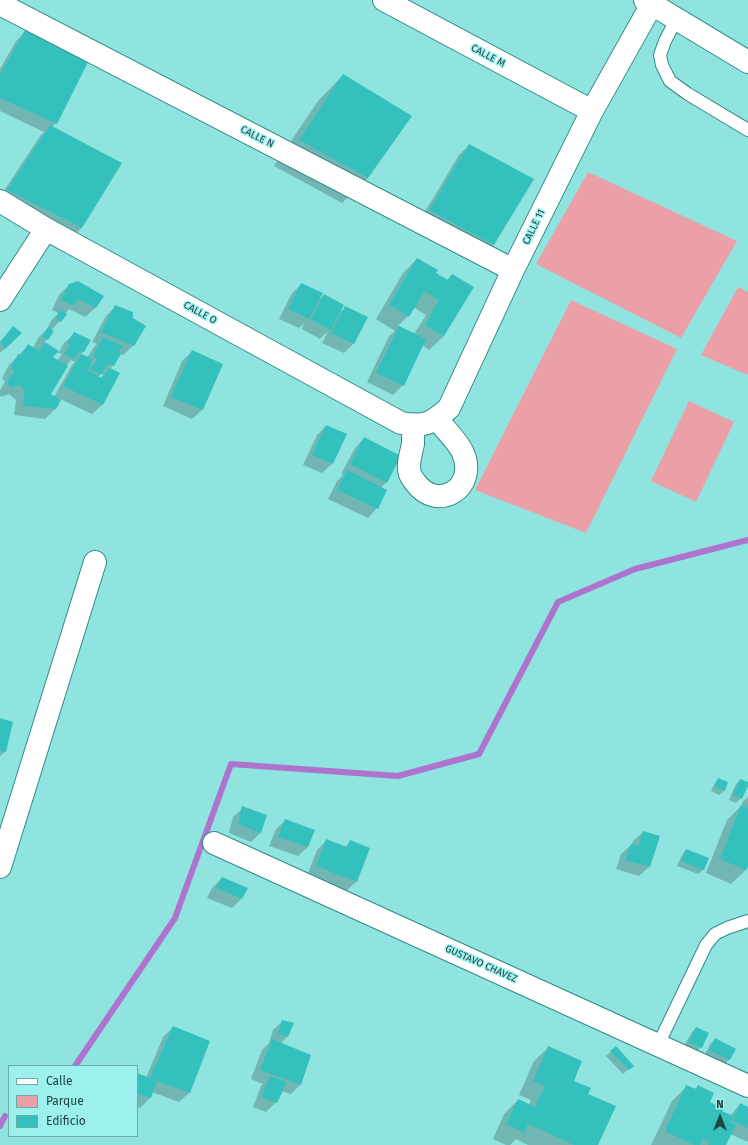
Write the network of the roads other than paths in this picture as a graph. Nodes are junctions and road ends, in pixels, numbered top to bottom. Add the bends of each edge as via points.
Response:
1 (384, 0) edge
2 (649, 2) edge
3 (0, 4) edge
4 (677, 18) junction
5 (748, 62) edge
6 (592, 111) junction
7 (748, 130) edge
8 (0, 201) edge
9 (46, 228) junction
10 (513, 270) junction
11 (0, 300) edge
12 (436, 419) junction
13 (408, 424) junction
14 (95, 562) dead end
15 (214, 843) dead end
16 (0, 867) edge
17 (748, 921) edge
18 (658, 1045) junction
19 (748, 1086) edge

1 - 6 street, CALLE M
2 - 4 street
2 - 6 street, CALLE 11
3 - 10 street, CALLE N
4 - 5 street
4 - 7 lane via 660,55 670,81
6 - 10 street, CALLE 11
8 - 9 street, CALLE O
9 - 11 street
9 - 13 street, CALLE O
10 - 12 street, CALLE 11 via 448,408
12 - 13 street, CALLE 11 via 426,424
12 - 13 street via 463,451 467,464 466,477 460,487 451,494 436,496 422,490 410,475 412,444
14 - 16 street
15 - 18 street, GUSTAVO CHAVEZ
17 - 18 lane via 715,934 706,945
18 - 19 street, GUSTAVO CHAVEZ

